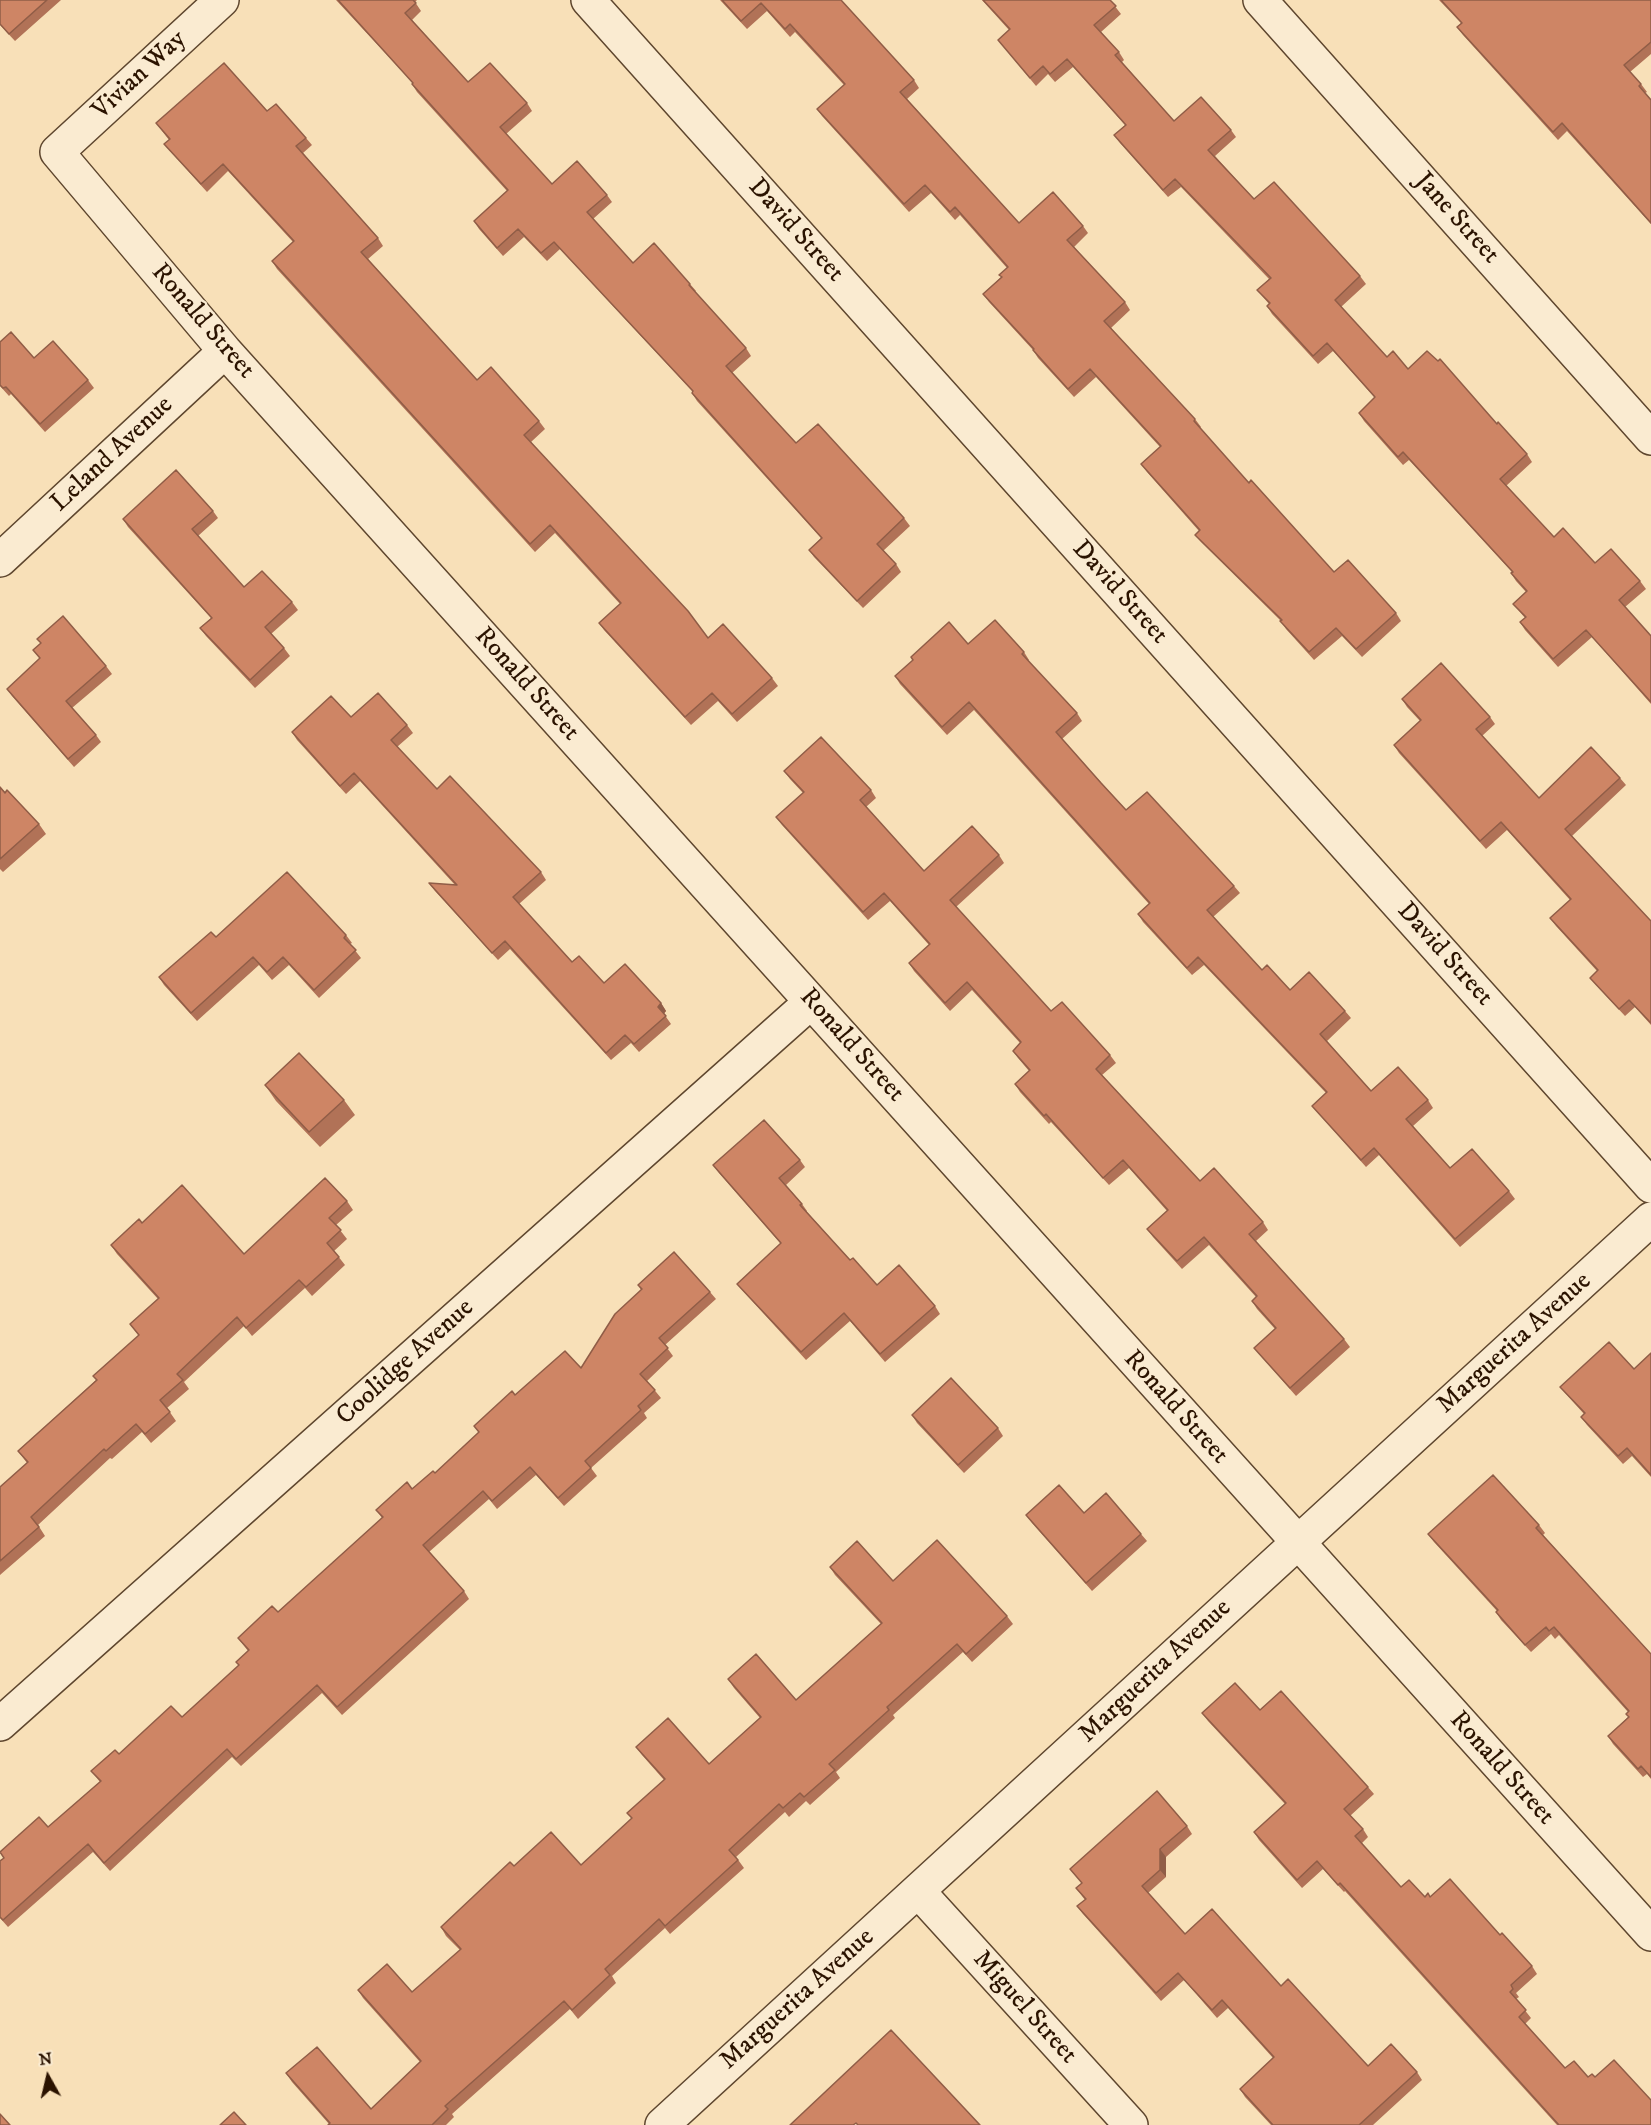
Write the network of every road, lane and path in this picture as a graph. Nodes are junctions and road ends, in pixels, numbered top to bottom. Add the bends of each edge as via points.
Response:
1 (222, 0) edge
2 (588, 0) edge
3 (1260, 0) edge
4 (57, 152) joint
5 (225, 351) junction
6 (1651, 438) edge
7 (0, 560) edge
8 (811, 1002) junction
9 (1651, 1186) edge
10 (1651, 1219) edge
11 (1297, 1543) junction
12 (0, 1724) edge
13 (918, 1891) junction
14 (1651, 1934) edge
15 (662, 2125) edge
16 (1131, 2125) edge

1 - 4 street, Vivian Way
2 - 9 street, David Street
3 - 6 street, Jane Street
4 - 5 street, Ronald Street
5 - 7 street, Leland Avenue
5 - 8 street, Ronald Street
8 - 11 street, Ronald Street
8 - 12 street, Coolidge Avenue
10 - 11 street, Marguerita Avenue
11 - 13 street, Marguerita Avenue
11 - 14 street, Ronald Street
13 - 15 street, Marguerita Avenue
13 - 16 street, Miguel Street

